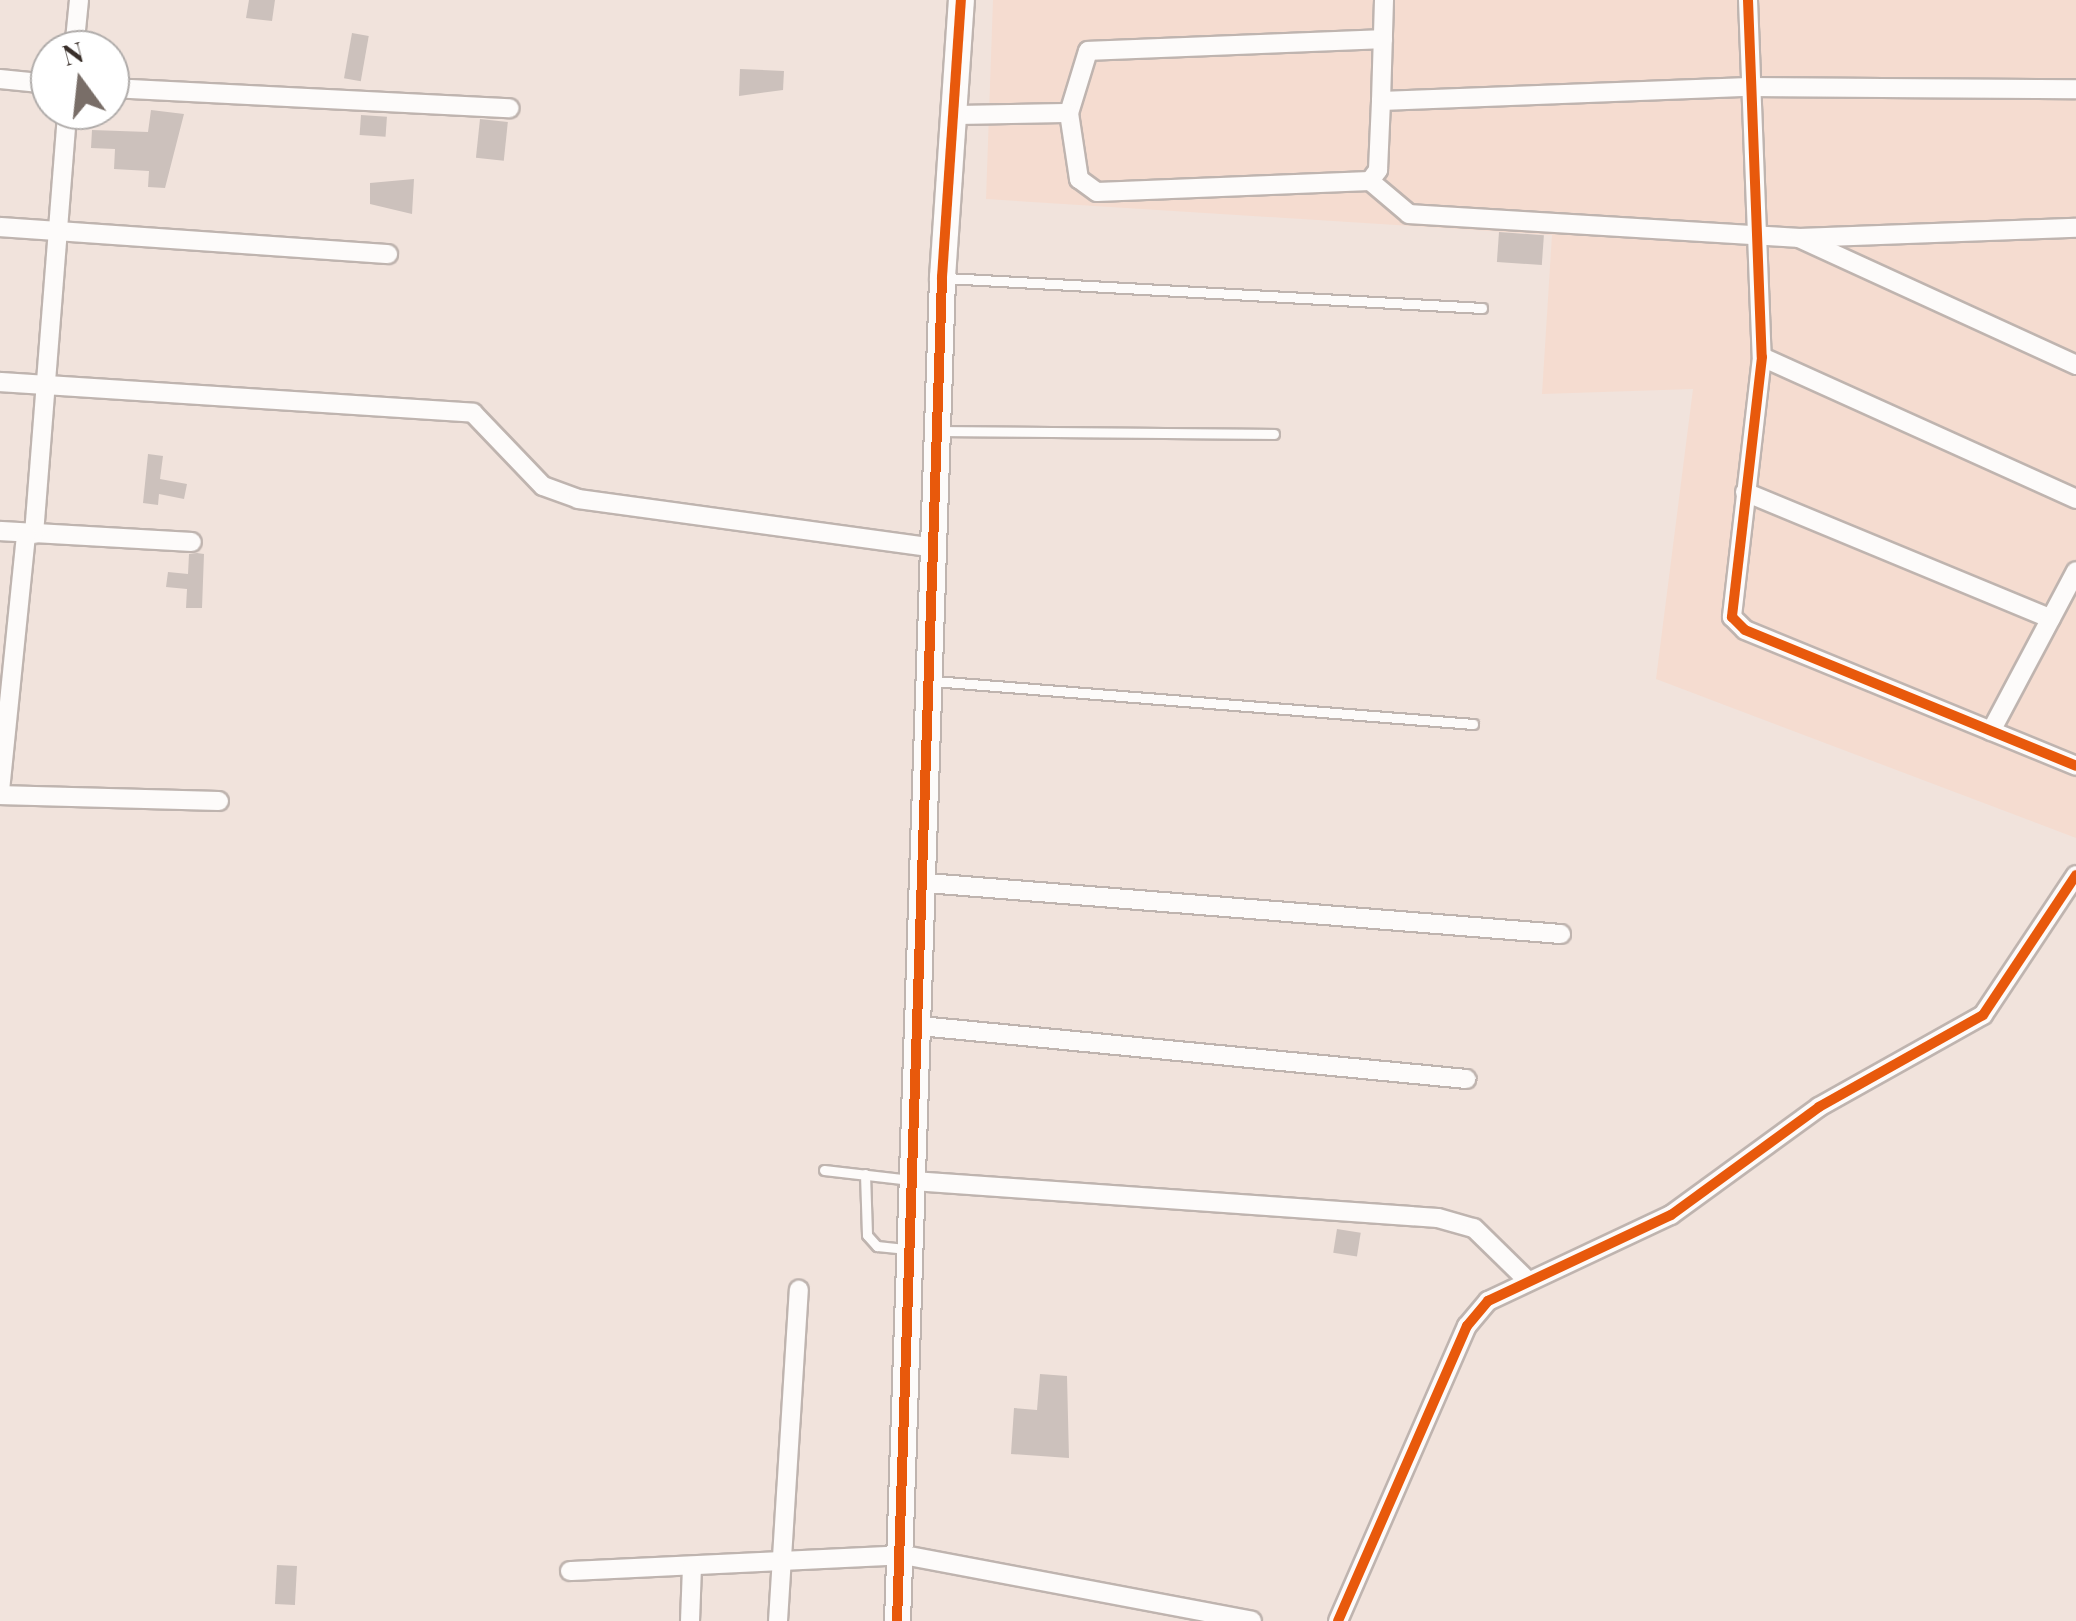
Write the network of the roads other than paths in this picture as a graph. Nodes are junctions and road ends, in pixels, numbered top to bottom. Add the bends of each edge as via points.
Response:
1 (79, 0) edge
2 (961, 0) edge
3 (1384, 0) edge
4 (1748, 0) edge
5 (76, 30) edge
6 (1382, 39) junction
7 (0, 79) edge
8 (30, 82) edge
9 (1749, 87) junction
10 (130, 89) edge
11 (2076, 89) edge
12 (1381, 101) junction
13 (510, 108) dead end
14 (1069, 113) junction
15 (954, 115) junction
16 (64, 130) edge
17 (1370, 181) junction
18 (0, 227) edge
19 (2076, 228) edge
20 (51, 231) junction
21 (1756, 233) junction
22 (1799, 238) junction
23 (388, 254) dead end
24 (942, 277) junction
25 (1482, 308) dead end
26 (1762, 357) junction
27 (2076, 364) edge
28 (0, 382) edge
29 (39, 384) junction
30 (942, 431) junction
31 (1274, 434) dead end
32 (1745, 492) junction
33 (2076, 499) edge
34 (0, 531) edge
35 (30, 533) junction
36 (192, 542) dead end
37 (937, 548) junction
38 (2076, 572) edge
39 (2051, 619) junction
40 (933, 682) junction
41 (1473, 724) dead end
42 (1992, 731) junction
43 (2076, 766) edge
44 (0, 793) edge
45 (219, 801) dead end
46 (2076, 875) edge
47 (927, 884) junction
48 (1561, 934) dead end
49 (920, 1026) junction
50 (1466, 1079) dead end
51 (824, 1170) dead end
52 (864, 1174) junction
53 (913, 1180) junction
54 (910, 1250) junction
55 (1526, 1278) junction
56 (799, 1290) dead end
57 (904, 1555) junction
58 (781, 1564) junction
59 (692, 1566) junction
60 (570, 1572) dead end
61 (690, 1621) edge
62 (778, 1621) edge
63 (898, 1621) edge
64 (1252, 1621) edge
65 (1338, 1621) edge

1 - 5 street
2 - 15 street
3 - 6 street
4 - 9 street
6 - 12 street
6 - 14 street via 1102,46 1080,60
7 - 8 street
9 - 11 street
9 - 12 street
9 - 21 street
10 - 13 street
12 - 17 street
14 - 15 street
14 - 17 street via 1079,179 1096,192
15 - 24 street
16 - 20 street
17 - 21 street via 1409,214
18 - 20 street
19 - 22 street
20 - 23 street
20 - 29 street
21 - 22 street
21 - 26 street
22 - 27 street
24 - 25 lane
24 - 30 street
26 - 32 street
26 - 33 street
28 - 29 street
29 - 35 street
29 - 37 street via 473,412 543,486 578,499
30 - 31 lane
30 - 37 street
32 - 39 street
32 - 42 street via 1732,596 1732,617 1745,630
34 - 35 street
35 - 36 street
35 - 44 street
37 - 40 street
38 - 39 street
39 - 42 street
40 - 41 lane
40 - 47 street
42 - 43 street
44 - 45 street
46 - 55 street via 1983,1015 1819,1107 1671,1215
47 - 48 street
47 - 49 street
49 - 50 street
49 - 53 street
51 - 52 lane
52 - 53 lane
52 - 54 lane via 866,1235 877,1246
53 - 54 street
53 - 55 street via 1438,1218 1474,1228
54 - 57 street
55 - 65 street via 1467,1326
56 - 58 street
57 - 58 street
57 - 63 street
57 - 64 street
58 - 59 street
58 - 62 street
59 - 60 street
59 - 61 street

